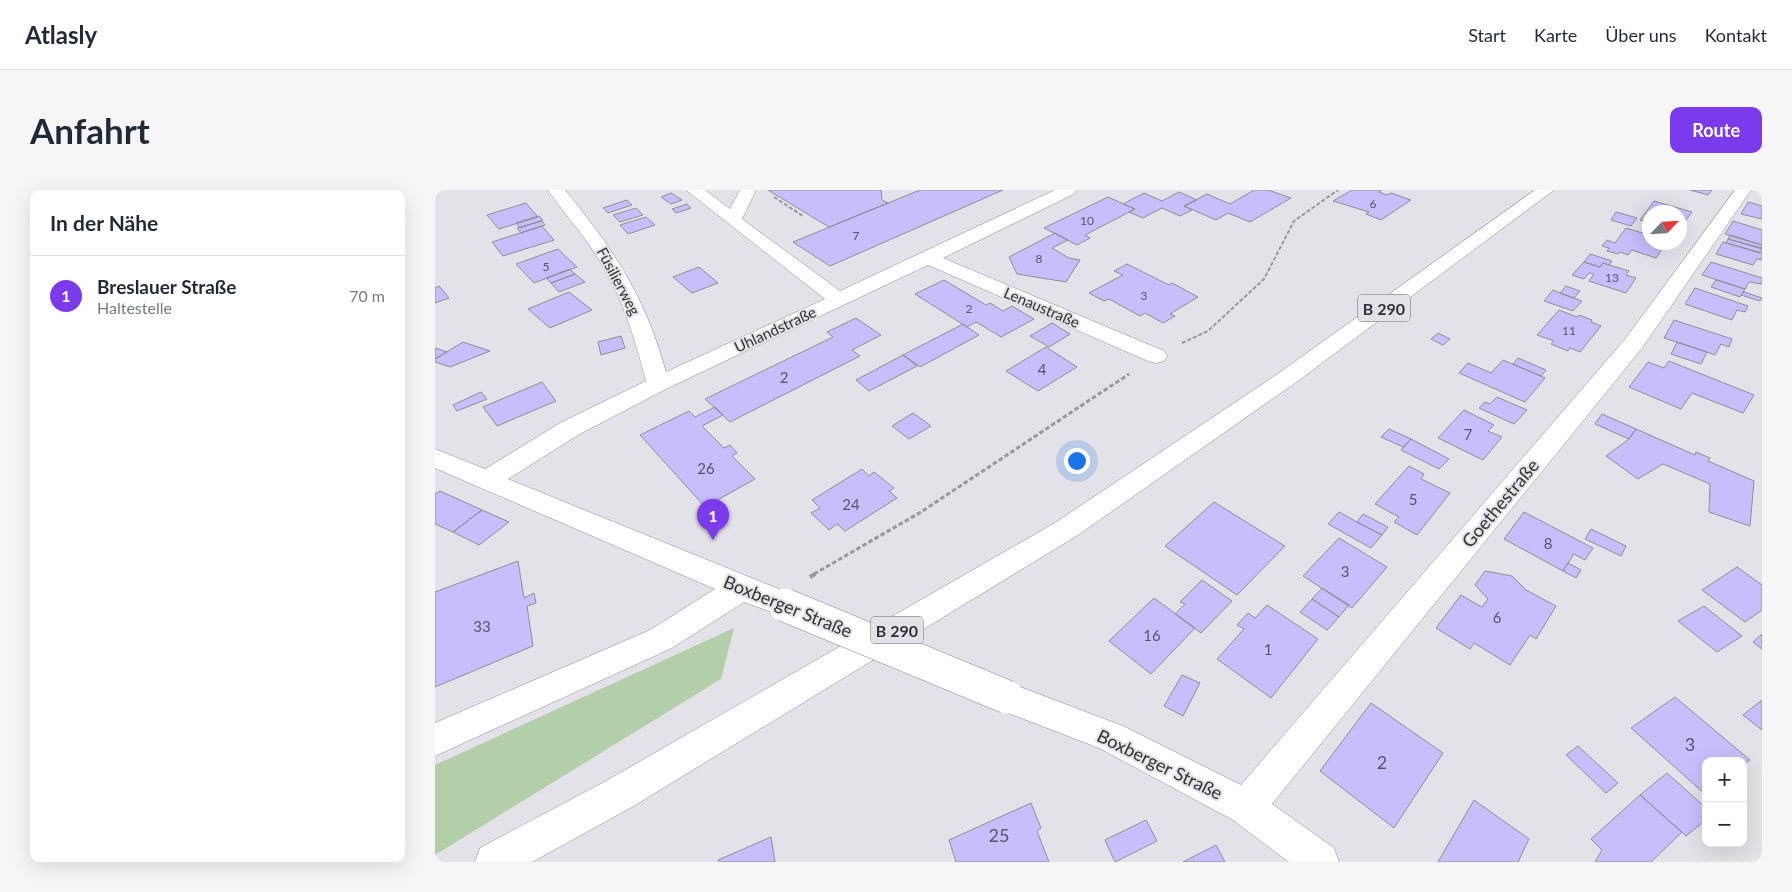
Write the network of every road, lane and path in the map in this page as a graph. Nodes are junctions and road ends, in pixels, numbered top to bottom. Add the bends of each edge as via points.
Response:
1 (556, 190) edge
2 (694, 190) edge
3 (1068, 190) edge
4 (1338, 190) edge
5 (1546, 190) edge
6 (1743, 190) edge
7 (747, 192) dead end
8 (771, 195) dead end
9 (803, 216) dead end
10 (733, 220) junction
11 (928, 258) junction
12 (838, 299) junction
13 (1156, 356) junction
14 (658, 384) junction
15 (435, 458) edge
16 (488, 478) junction
17 (741, 588) junction
18 (778, 602) junction
19 (435, 740) edge
20 (1245, 807) junction
21 (494, 862) edge
22 (1320, 862) edge

1 - 14 street, Füsilierweg via 598,242 618,277 640,321
2 - 10 street
3 - 11 street, Uhlandstraße
4 - 13 path via 1294,221 1264,279 1208,331
5 - 21 street, B 290 via 1287,378 1068,528 619,794
6 - 20 street, Goethestraße via 1634,343
7 - 10 street
8 - 9 path
10 - 12 street
11 - 12 street, Uhlandstraße
11 - 13 street, Lenaustraße
12 - 14 street, Uhlandstraße
13 - 18 path via 921,512
14 - 16 street, Uhlandstraße via 569,429
15 - 16 street, Boxberger Straße
16 - 17 street, Boxberger Straße
17 - 18 street, Boxberger Straße
17 - 19 street via 661,639
18 - 20 street, Boxberger Straße, bridge via 1111,737
20 - 22 street, Boxberger Straße

